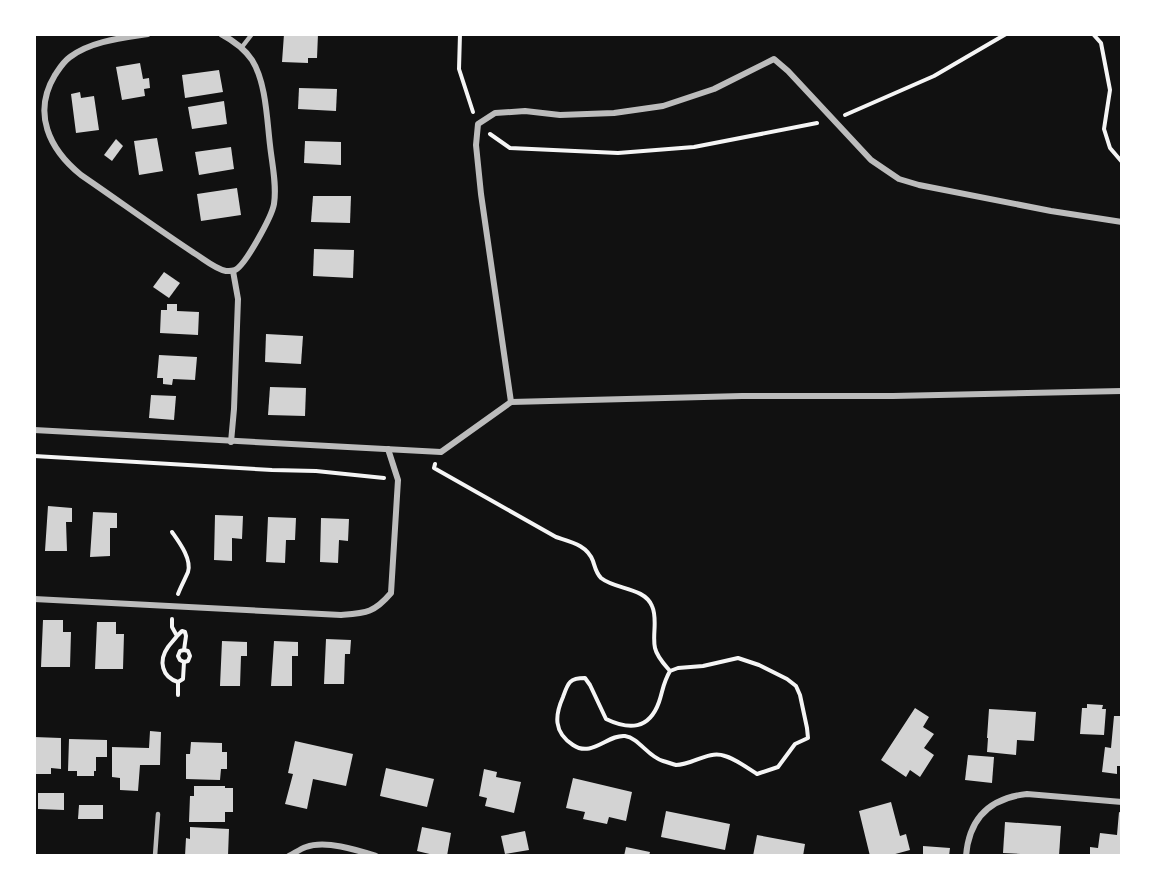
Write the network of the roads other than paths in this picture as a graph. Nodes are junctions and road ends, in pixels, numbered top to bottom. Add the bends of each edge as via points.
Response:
1 (148, 34) edge
2 (221, 34) edge
3 (252, 34) edge
4 (242, 48) junction
5 (1122, 222) edge
6 (233, 271) junction
7 (1122, 391) edge
8 (511, 402) junction
9 (34, 430) edge
10 (231, 442) junction
11 (388, 449) junction
12 (34, 599) edge
13 (1122, 802) edge
14 (158, 814) dead end
15 (155, 855) edge
16 (289, 855) edge
17 (376, 855) edge
18 (966, 855) edge

1 - 6 street via 103,42 66,60 49,86 45,123 56,149 81,175 219,269
2 - 4 street
3 - 4 lane
4 - 6 street via 261,85 275,195 267,221 246,259
5 - 8 street via 899,179 871,160 774,59 714,89 663,106 614,113 495,113 478,124 476,145
6 - 10 street via 238,299
7 - 8 street
8 - 11 street via 441,452
9 - 10 street
10 - 11 street
11 - 12 street via 398,480 391,593 366,613 341,615
13 - 18 street via 1027,794 1002,799 987,808 974,824
14 - 15 lane
16 - 17 street via 315,845 334,845

